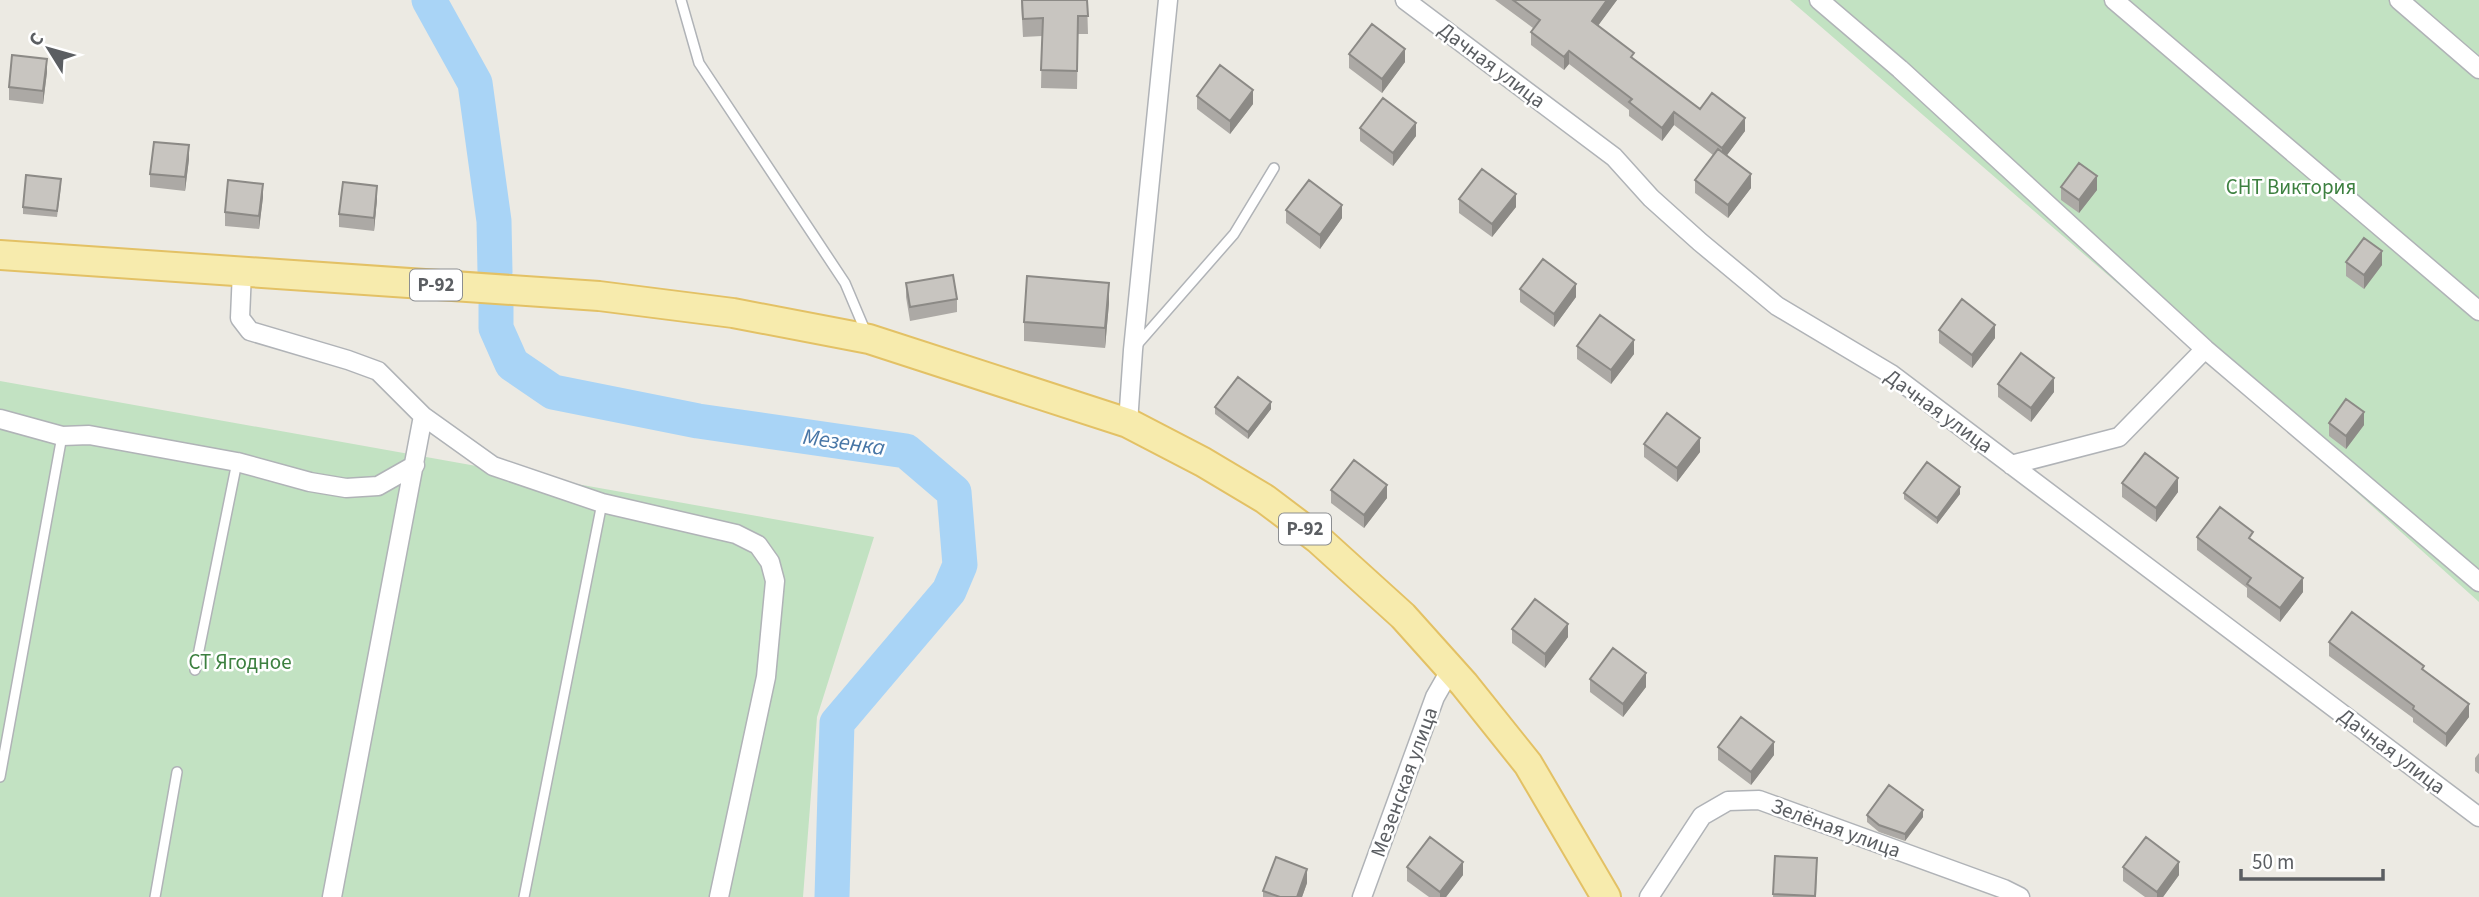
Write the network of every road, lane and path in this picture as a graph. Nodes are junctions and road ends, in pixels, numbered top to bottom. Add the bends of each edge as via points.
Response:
1 (681, 0) edge
2 (1168, 0) edge
3 (1405, 0) edge
4 (1819, 0) edge
5 (2114, 0) edge
6 (2399, 0) edge
7 (2479, 69) edge
8 (1275, 168) dead end
9 (0, 255) edge
10 (242, 271) junction
11 (2479, 311) edge
12 (869, 340) junction
13 (2205, 349) junction
14 (1133, 350) junction
15 (423, 416) junction
16 (0, 419) edge
17 (1128, 424) junction
18 (62, 436) junction
19 (237, 462) junction
20 (2011, 464) junction
21 (415, 465) junction
22 (602, 503) junction
23 (2479, 582) edge
24 (1451, 669) junction
25 (195, 670) dead end
26 (177, 772) dead end
27 (0, 778) edge
28 (2479, 817) edge
29 (155, 897) edge
30 (332, 897) edge
31 (524, 897) edge
32 (719, 897) edge
33 (1362, 897) edge
34 (1606, 897) edge
35 (1649, 897) edge
36 (2020, 897) edge

1 - 12 lane via 699,63 845,283
2 - 14 street
3 - 20 street, Дачная улица via 1614,157 1651,198 1777,306 1891,374
4 - 13 street
5 - 11 street
6 - 7 street
8 - 14 lane via 1234,234
9 - 10 main road, Р-92
10 - 12 main road, Р-92 via 599,296 733,313
10 - 15 street via 240,318 250,331 377,372
12 - 17 main road, Р-92
13 - 20 street via 2119,437
13 - 23 street
14 - 17 street
15 - 21 street
15 - 22 street via 493,466
16 - 18 street
17 - 24 main road, Р-92 via 1265,499 1318,539 1403,616
18 - 19 street via 89,435
18 - 27 lane
19 - 21 street via 346,488 378,486
19 - 25 lane
20 - 28 street, Дачная улица
21 - 30 street
22 - 31 lane
22 - 32 street via 736,534 758,545 770,562 775,582 766,677
24 - 33 street, Мезенская улица via 1435,697
24 - 34 main road, Р-92 via 1528,764
26 - 29 lane
35 - 36 street, Зелёная улица via 1702,817 1728,801 1759,800

